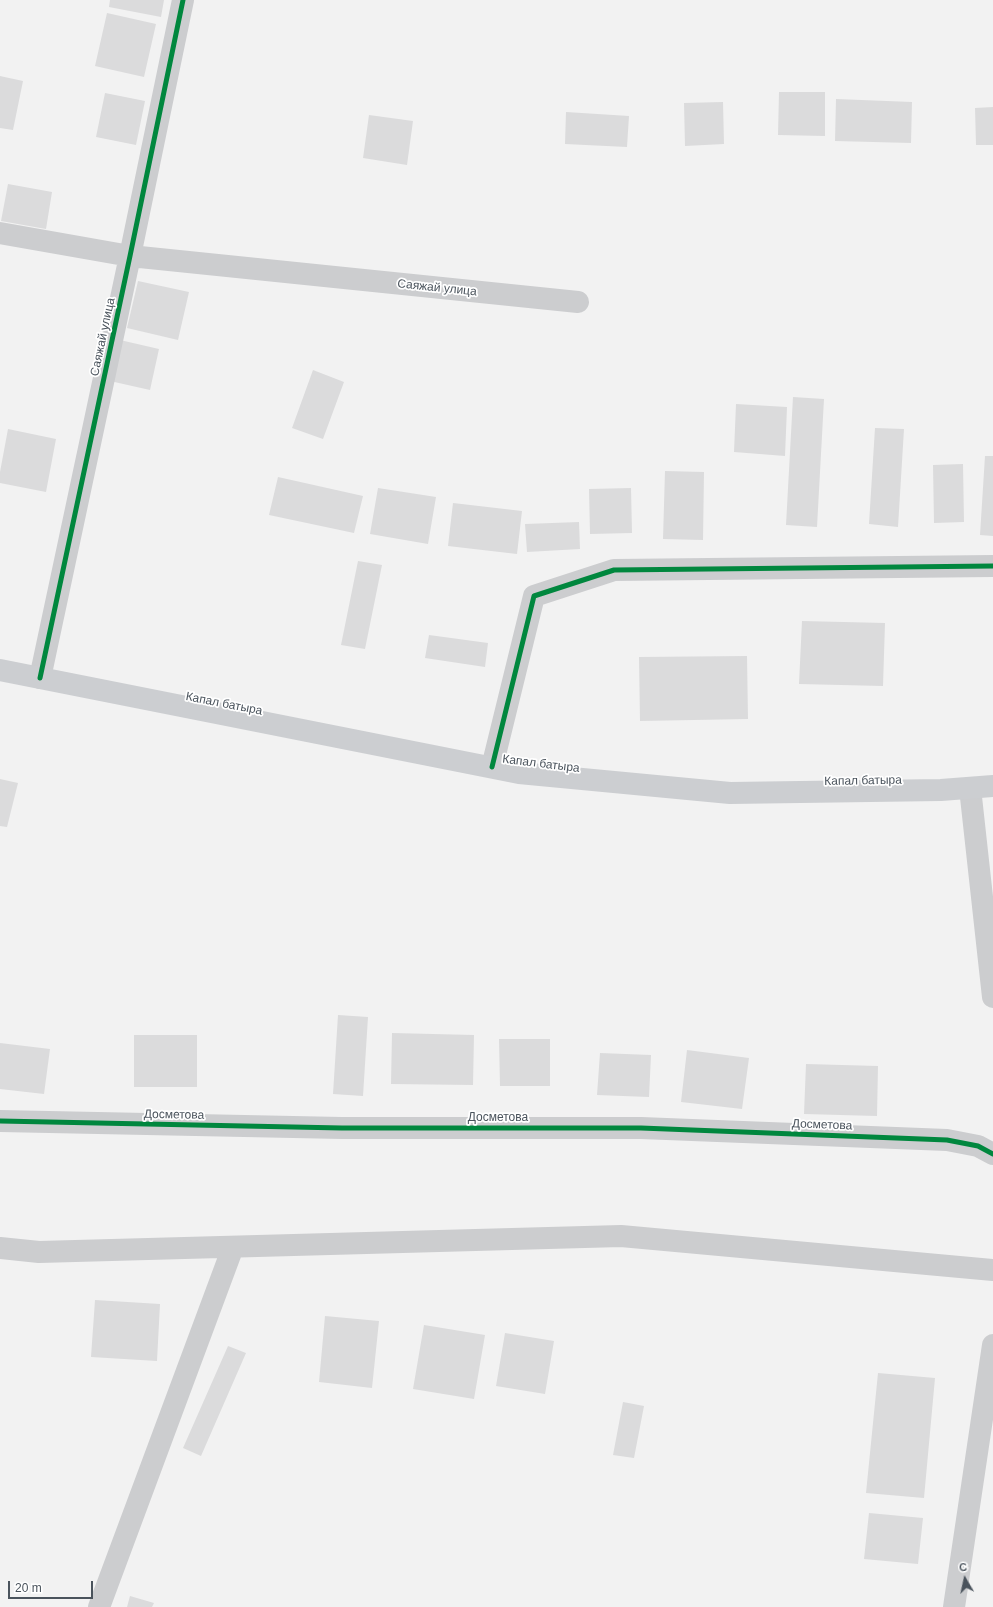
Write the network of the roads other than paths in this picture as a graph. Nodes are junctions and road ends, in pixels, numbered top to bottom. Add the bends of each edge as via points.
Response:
1 (182, 0) edge
2 (0, 234) edge
3 (130, 256) junction
4 (578, 302) dead end
5 (993, 566) edge
6 (0, 670) edge
7 (40, 678) junction
8 (492, 767) junction
9 (993, 786) edge
10 (970, 788) junction
11 (993, 997) edge
12 (0, 1121) edge
13 (993, 1154) edge
14 (234, 1247) junction
15 (0, 1248) edge
16 (993, 1270) edge
17 (993, 1345) edge
18 (98, 1607) edge
19 (954, 1607) edge

1 - 3 street, Саяжай улица
2 - 3 street, Саяжай улица
3 - 4 street, Саяжай улица
3 - 7 street, Саяжай улица
5 - 8 street via 614,570 534,596
6 - 7 main road, Капал батыра
7 - 8 main road, Капал батыра
8 - 10 main road, Капал батыра via 519,773 730,793
9 - 10 main road, Капал батыра
10 - 11 street
12 - 13 street, Досметова via 342,1128 642,1128 947,1140 978,1146
14 - 15 street via 39,1252
14 - 16 street via 621,1236
14 - 18 street
17 - 19 street

